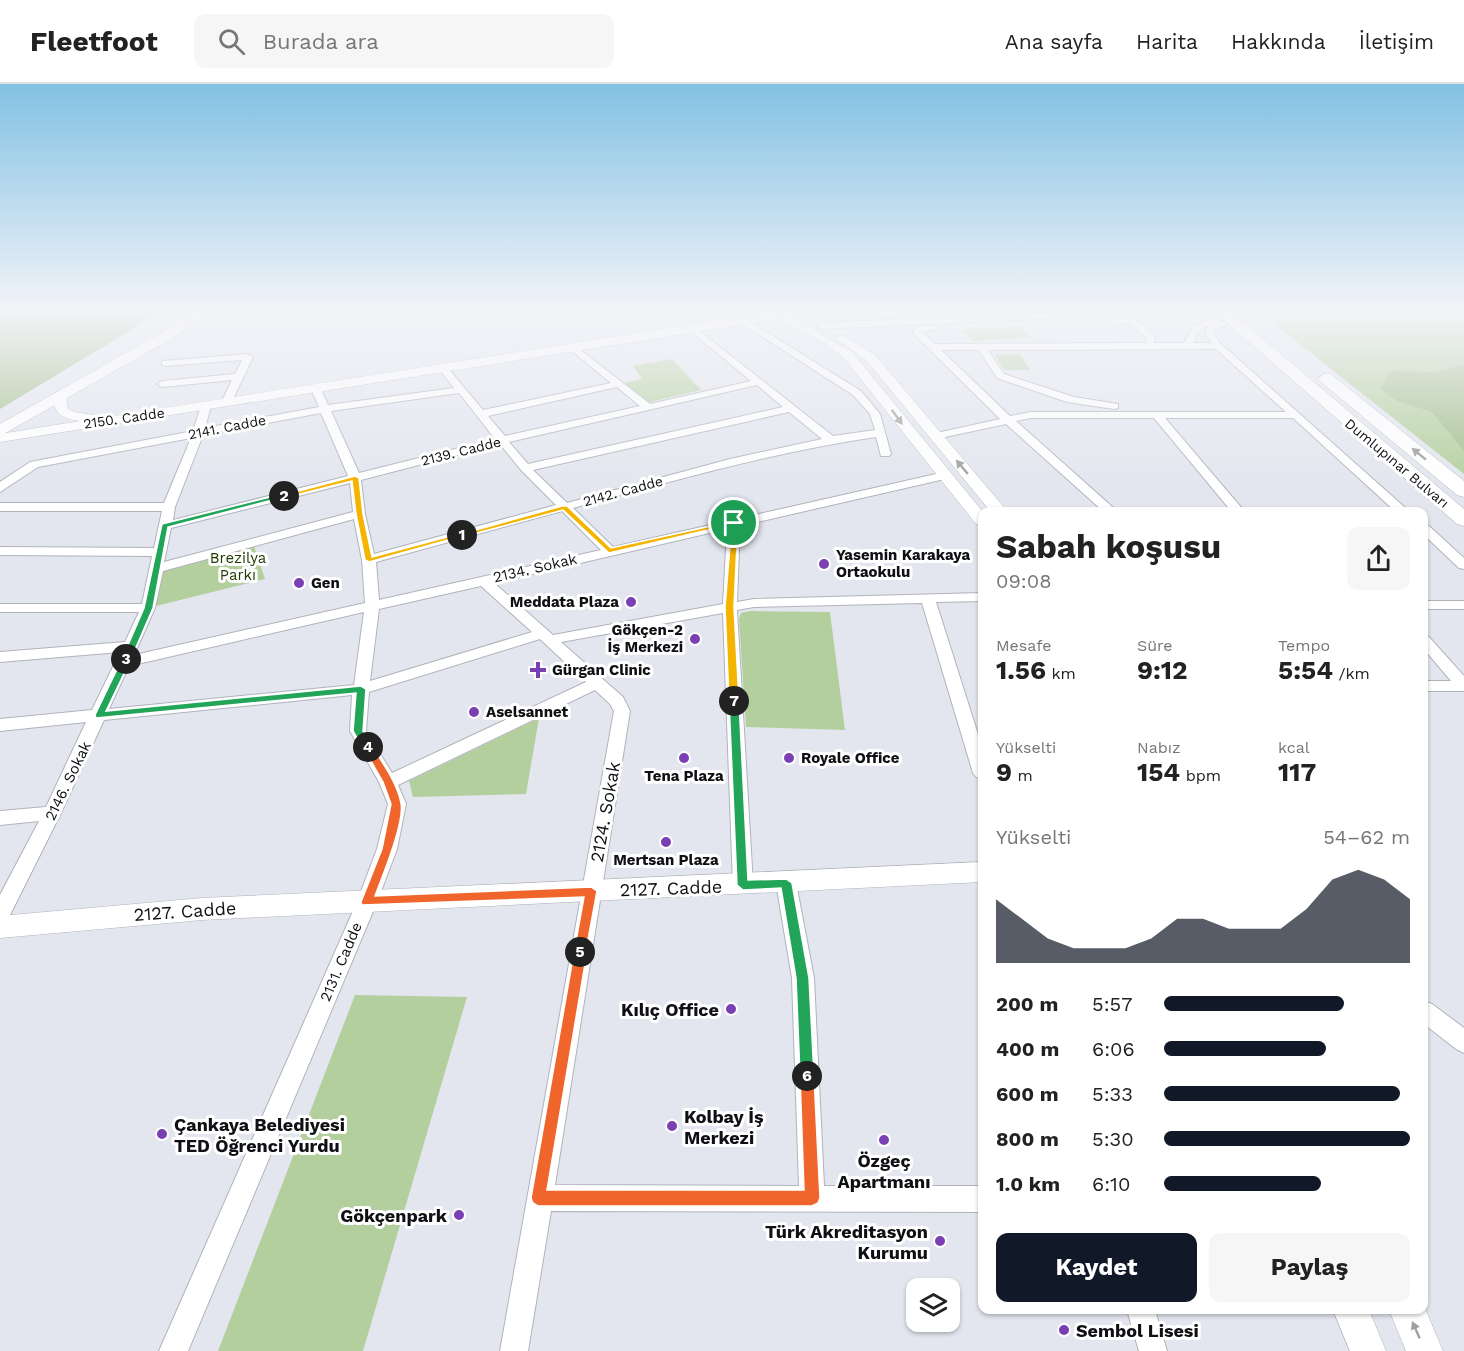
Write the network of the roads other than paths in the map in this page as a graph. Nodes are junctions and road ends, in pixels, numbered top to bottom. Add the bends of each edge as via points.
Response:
1 (81, 371) edge
2 (104, 371) edge
3 (242, 371) edge
4 (408, 371) edge
5 (430, 371) edge
6 (446, 371) edge
7 (603, 371) edge
8 (745, 371) edge
9 (823, 371) edge
10 (860, 371) edge
11 (881, 371) edge
12 (958, 371) edge
13 (997, 371) edge
14 (1245, 371) edge
15 (1290, 371) edge
16 (1317, 372) dead end
17 (240, 376) junction
18 (759, 382) junction
19 (162, 384) dead end
20 (619, 384) junction
21 (316, 389) junction
22 (461, 390) junction
23 (60, 396) junction
24 (228, 399) junction
25 (1170, 405) dead end
26 (206, 406) junction
27 (646, 406) junction
28 (790, 408) junction
29 (325, 409) junction
30 (481, 414) junction
31 (1157, 415) junction
32 (1298, 415) junction
33 (70, 416) junction
34 (0, 417) edge
35 (1008, 420) junction
36 (58, 428) junction
37 (0, 431) edge
38 (198, 433) junction
39 (880, 433) junction
40 (936, 436) junction
41 (0, 438) edge
42 (503, 440) junction
43 (831, 441) junction
44 (885, 454) dead end
45 (525, 468) junction
46 (945, 476) junction
47 (355, 478) junction
48 (0, 488) edge
49 (1464, 491) edge
50 (0, 507) edge
51 (169, 507) junction
52 (565, 507) junction
53 (996, 507) edge
54 (1106, 507) edge
55 (1235, 507) edge
56 (1399, 507) edge
57 (359, 514) junction
58 (978, 516) edge
59 (1464, 520) edge
60 (734, 523) junction
61 (164, 526) junction
62 (1428, 535) edge
63 (0, 551) edge
64 (609, 551) junction
65 (158, 560) junction
66 (369, 560) junction
67 (1464, 565) edge
68 (483, 580) junction
69 (978, 597) edge
70 (928, 598) junction
71 (1428, 605) edge
72 (1464, 605) edge
73 (372, 607) junction
74 (730, 607) junction
75 (0, 608) edge
76 (148, 608) junction
77 (545, 637) junction
78 (1428, 645) edge
79 (132, 646) junction
80 (0, 657) edge
81 (125, 662) junction
82 (596, 683) junction
83 (1428, 686) edge
84 (1464, 686) edge
85 (361, 689) junction
86 (100, 715) junction
87 (0, 725) edge
88 (978, 760) edge
89 (388, 782) junction
90 (52, 813) junction
91 (0, 818) edge
92 (978, 872) edge
93 (786, 883) junction
94 (743, 885) junction
95 (591, 891) junction
96 (367, 902) junction
97 (0, 915) edge
98 (0, 927) edge
99 (1428, 1014) edge
100 (1464, 1042) edge
101 (538, 1198) junction
102 (812, 1198) junction
103 (978, 1199) edge
104 (1142, 1314) edge
105 (1353, 1314) edge
106 (1409, 1314) edge
107 (173, 1351) edge
108 (514, 1351) edge
109 (1153, 1351) edge
110 (1368, 1351) edge
111 (1425, 1351) edge

1 - 34 main road
2 - 23 main road
3 - 17 street
4 - 24 street, 2150. Cadde
5 - 21 street, 2150. Cadde
6 - 22 street
7 - 20 street
8 - 18 street
9 - 39 street via 873,408
10 -> 46 street
11 - 40 street
12 - 35 street
13 - 25 street via 1000,376 1033,387 1104,406
14 - 32 street
15 - 59 highway, Dumlupınar Bulvarı
49 -> 16 highway, Dumlupınar Bulvarı
17 - 19 street
17 - 24 street
18 - 27 street, 2139. Cadde
18 - 28 street
20 - 27 street
20 - 30 street
21 - 26 street, 2150. Cadde
21 - 29 street, 2131. Cadde
22 - 29 street, 2141. Cadde
22 - 30 street
23 - 33 street, 2150. Cadde via 60,409
23 - 37 main road
24 - 33 street, 2150. Cadde via 110,417
26 - 36 street, 2150. Cadde
26 - 38 street, 2146. Sokak
27 - 42 street, 2139. Cadde
28 - 43 street
28 - 45 street
29 - 38 street, 2141. Cadde
29 - 47 street, 2131. Cadde
30 - 42 street
31 - 32 street
31 - 35 street via 1031,415
31 - 55 street
32 - 56 street
33 - 36 street via 51,419 43,425
35 - 40 street
35 - 54 street
36 - 41 street, 2150. Cadde
38 - 48 street, 2141. Cadde via 34,464
38 - 51 street, 2146. Sokak
39 - 43 street, 2142. Cadde
39 - 44 street
53 -> 40 street
42 - 45 street
42 - 47 street, 2139. Cadde
43 - 52 street, 2142. Cadde
45 - 52 street
46 - 58 street
46 - 60 street, 2134. Sokak
47 - 57 street, 2131. Cadde
47 - 61 street, 2139. Cadde
50 - 51 street
51 - 61 street, 2146. Sokak
52 - 64 street
52 - 66 street, 2142. Cadde
57 - 65 street
57 - 66 street, 2131. Cadde
60 - 64 street, 2134. Sokak
60 - 74 street
61 - 65 street, 2146. Sokak
62 - 67 street
63 - 65 street
64 - 68 street, 2134. Sokak
65 - 76 street, 2146. Sokak
66 - 73 street, 2131. Cadde
68 - 73 street, 2134. Sokak
68 - 77 street, 2124. Sokak
69 - 70 street
70 - 74 street
70 - 88 street
71 - 72 street
73 - 81 street, 2134. Sokak
73 - 85 street, 2131. Cadde
74 - 77 street
74 - 94 street
75 - 76 street
76 - 79 street, 2146. Sokak
77 - 82 street, 2124. Sokak
77 - 85 street
78 - 84 street
79 - 80 street
79 - 81 street, 2146. Sokak
81 - 86 street, 2146. Sokak
82 - 89 street
82 - 95 street, 2124. Sokak via 622,711
83 - 84 street
85 - 86 street
85 - 89 street, 2131. Cadde via 358,731
86 - 87 street
86 - 90 street, 2146. Sokak
89 - 96 street, 2131. Cadde via 397,804 387,849
90 - 91 street
90 - 97 street, 2146. Sokak
92 - 93 street, 2127. Cadde
93 - 94 street, 2127. Cadde
93 - 102 street via 803,978
94 - 95 street, 2127. Cadde
95 - 96 street, 2127. Cadde
95 - 101 street, 2124. Sokak
96 - 98 street, 2127. Cadde via 202,909
96 - 107 street, 2131. Cadde
99 - 100 street
101 - 102 street
101 - 108 street, 2124. Sokak
102 - 103 street
104 - 109 street
105 - 110 street
111 -> 106 street

